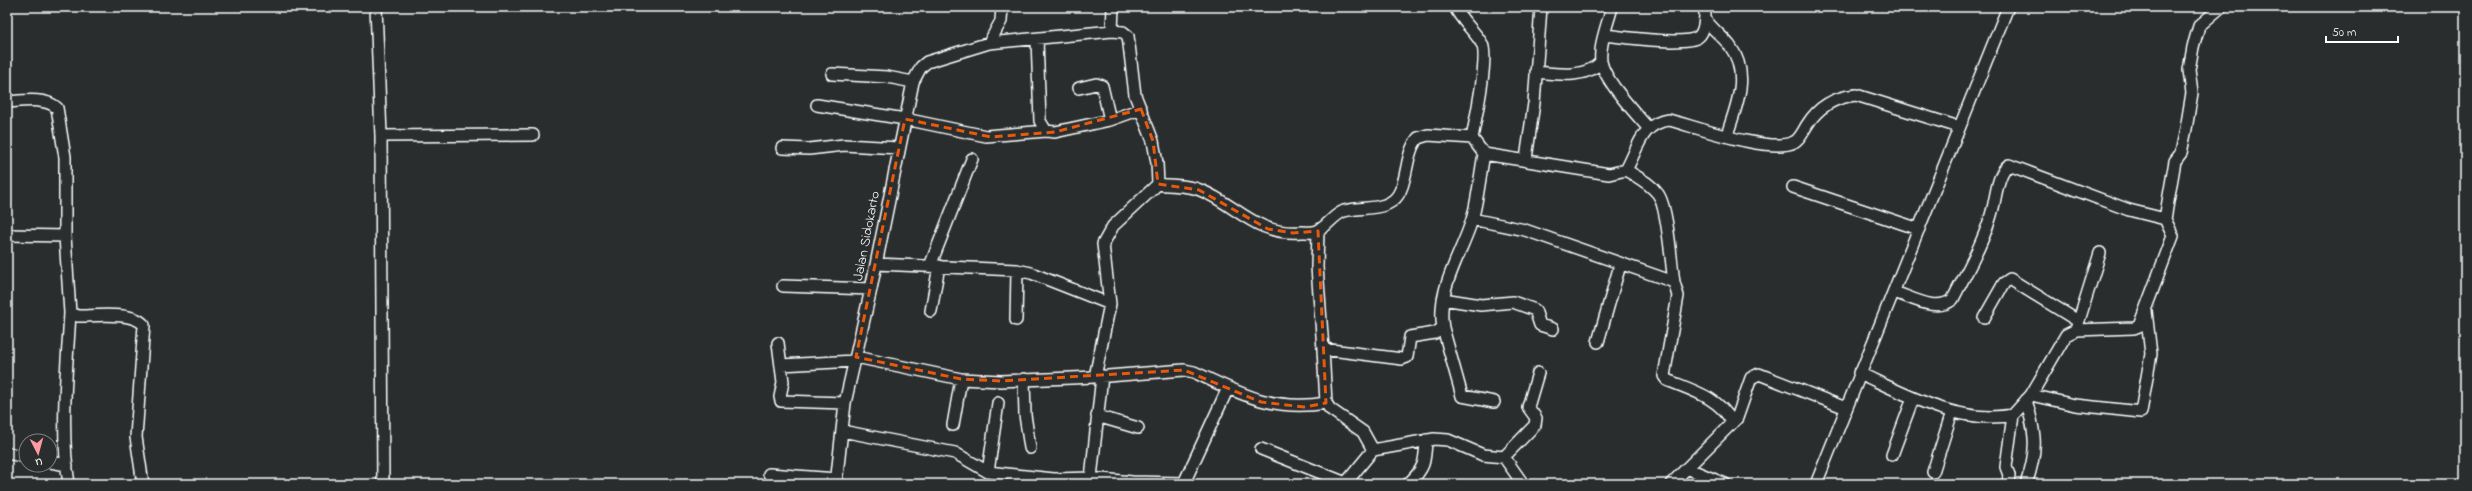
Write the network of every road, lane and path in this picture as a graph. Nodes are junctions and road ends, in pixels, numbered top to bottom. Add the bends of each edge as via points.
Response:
1 (376, 7) edge
2 (1002, 7) edge
3 (1113, 7) edge
4 (1455, 7) edge
5 (1541, 7) edge
6 (1612, 7) edge
7 (1705, 7) edge
8 (2008, 7) edge
9 (2221, 7) edge
10 (1705, 19) junction
11 (1112, 31) junction
12 (1605, 35) junction
13 (1037, 39) junction
14 (989, 43) junction
15 (1601, 62) junction
16 (1536, 72) junction
17 (832, 74) dead end
18 (913, 82) junction
19 (1078, 88) dead end
20 (7, 102) edge
21 (817, 105) dead end
22 (1141, 109) junction
23 (905, 119) junction
24 (1110, 120) junction
25 (1959, 127) junction
26 (1649, 129) junction
27 (1046, 131) junction
28 (533, 135) dead end
29 (1727, 135) junction
30 (381, 136) junction
31 (1472, 138) junction
32 (782, 148) dead end
33 (900, 148) junction
34 (1484, 154) junction
35 (972, 159) dead end
36 (1526, 159) junction
37 (1626, 170) junction
38 (1158, 184) junction
39 (1793, 187) dead end
40 (2164, 218) junction
41 (1472, 219) junction
42 (1919, 229) junction
43 (1318, 231) junction
44 (7, 235) edge
45 (65, 236) junction
46 (2100, 253) dead end
47 (876, 264) junction
48 (1620, 265) junction
49 (935, 266) junction
50 (1017, 270) junction
51 (1674, 282) junction
52 (783, 286) dead end
53 (871, 289) junction
54 (1894, 292) junction
55 (1443, 299) junction
56 (1110, 304) junction
57 (931, 311) dead end
58 (2146, 311) junction
59 (70, 312) junction
60 (1984, 318) dead end
61 (1016, 320) dead end
62 (2077, 325) junction
63 (1443, 328) junction
64 (1553, 328) dead end
65 (1598, 342) dead end
66 (778, 343) dead end
67 (1323, 350) junction
68 (855, 359) junction
69 (781, 365) junction
70 (1538, 373) dead end
71 (1859, 373) junction
72 (1099, 377) junction
73 (961, 379) junction
74 (1024, 380) junction
75 (1228, 388) junction
76 (2028, 397) junction
77 (1913, 398) junction
78 (1326, 402) junction
79 (1494, 402) dead end
80 (845, 403) junction
81 (998, 403) dead end
82 (1846, 408) junction
83 (1952, 412) junction
84 (2013, 415) junction
85 (1097, 416) junction
86 (1732, 422) junction
87 (953, 425) dead end
88 (1138, 428) dead end
89 (842, 431) junction
90 (1426, 440) junction
91 (1030, 448) dead end
92 (1261, 449) dead end
93 (1373, 450) junction
94 (7, 453) edge
95 (18, 455) edge
96 (1892, 455) dead end
97 (1504, 457) junction
98 (58, 463) edge
99 (67, 465) junction
100 (1688, 469) junction
101 (988, 472) junction
102 (1933, 472) dead end
103 (769, 474) dead end
104 (1091, 478) junction
105 (1054, 481) edge
106 (836, 482) edge
107 (69, 484) edge
108 (143, 484) edge
109 (382, 484) edge
110 (1345, 484) edge
111 (1408, 484) edge
112 (1523, 484) edge
113 (1671, 484) edge
114 (1725, 484) edge
115 (1816, 484) edge
116 (2008, 484) edge
117 (2026, 484) edge

1 - 30 street
2 - 14 street via 1001,21
3 - 11 street
4 - 31 street via 1460,18 1484,50
5 - 16 street
6 - 12 street
7 - 10 street
8 - 25 street
9 - 40 street via 2199,26 2193,47 2189,70 2192,94 2182,153 2175,161
10 - 12 street via 1701,33 1694,39 1671,41
10 - 29 street via 1730,46 1742,72 1740,94
11 - 13 street, Jalan Sidokarto
11 - 22 street via 1123,32 1128,36 1135,95
12 - 15 street
13 - 14 street, Jalan Sidokarto
13 - 27 street via 1040,122
14 - 18 street, Jalan Sidokarto via 927,62 921,67
15 - 16 street via 1592,71 1565,75
15 - 26 street via 1626,103
16 - 36 street
17 - 18 street via 886,77
18 - 23 street, Jalan Sidokarto
19 - 24 street via 1096,84 1102,86
20 - 45 street via 42,101 57,108 65,157
21 - 23 street
22 - 24 street
22 - 38 street via 1153,141
23 - 27 street via 991,137
23 - 33 street, Jalan Sidokarto
24 - 27 street via 1055,132
25 - 29 street via 1856,95 1831,101 1817,111 1799,138 1786,144 1766,145
25 - 42 street
26 - 29 street via 1659,121 1669,120
26 - 37 street via 1639,139
28 - 30 street
30 - 109 street
31 - 34 street
31 - 43 street via 1428,135 1418,138 1407,163 1399,195 1378,207 1344,211
32 - 33 street via 809,149 836,145
33 - 47 street, Jalan Sidokarto
34 - 36 street
34 - 41 street
35 - 49 street
36 - 37 street via 1609,174
37 - 51 street via 1647,183 1659,195
38 - 43 street via 1199,190 1220,200 1248,220 1268,229 1293,233
38 - 56 street via 1114,226 1105,239 1103,244
39 - 42 street
40 - 54 street via 2129,210 2009,165 2001,178 1982,240 1953,298 1946,305 1937,306
40 - 58 street via 2173,236
41 - 48 street via 1525,230
41 - 55 street
42 - 54 street
43 - 67 street via 1317,267
44 - 45 street
45 - 59 street
46 - 62 street
47 - 49 street
47 - 53 street, Jalan Sidokarto
48 - 51 street
48 - 65 street
49 - 50 street
49 - 57 street
50 - 56 street
50 - 61 street
51 - 86 street via 1678,296 1664,376 1667,380 1714,401 1726,410
52 - 53 street
53 - 68 street, Jalan Sidokarto
54 - 71 street
55 - 63 street
55 - 64 street via 1481,305 1513,302 1535,310 1540,325
56 - 72 street
58 - 62 street via 2141,322 2134,328
58 - 76 street via 2150,354 2141,412
59 - 99 street via 66,400
59 - 108 street via 78,316 131,317 140,320 144,325 136,437
60 - 62 street via 2004,283 2010,279
62 - 76 street via 2066,335
63 - 67 street via 1435,333 1410,337 1409,354 1402,359
63 - 79 street via 1462,396
66 - 69 street
67 - 78 street
68 - 69 street
68 - 73 street
68 - 80 street, Jalan Sidokarto
69 - 80 street via 781,401
70 - 97 street via 1528,407 1536,418 1535,425
71 - 77 street
71 - 82 street
72 - 74 street
72 - 75 street via 1184,370
72 - 85 street
73 - 74 street
73 - 87 street
74 - 91 street via 1024,415
75 - 78 street via 1261,402 1304,407
75 - 104 street via 1184,483
76 - 84 street
76 - 117 street via 2035,448 2034,461
77 - 83 street
77 - 96 street
78 - 93 street via 1330,409 1363,432
80 - 89 street, Jalan Sidokarto
81 - 101 street
82 - 86 street via 1759,374 1751,378 1737,418
82 - 115 street
83 - 84 street via 1980,418
83 - 102 street
84 - 116 street via 2006,467 2009,475
85 - 88 street
85 - 104 street
86 - 100 street
89 - 101 street via 955,453
89 - 106 street, Jalan Sidokarto
90 - 93 street
90 - 97 street via 1448,440 1483,455
90 - 111 street via 1424,466
92 - 110 street
93 - 110 street
94 - 95 street
97 - 112 street
98 - 99 street
99 - 107 street
100 - 113 street
100 - 114 street
101 - 105 street
103 - 106 street
104 - 105 street

